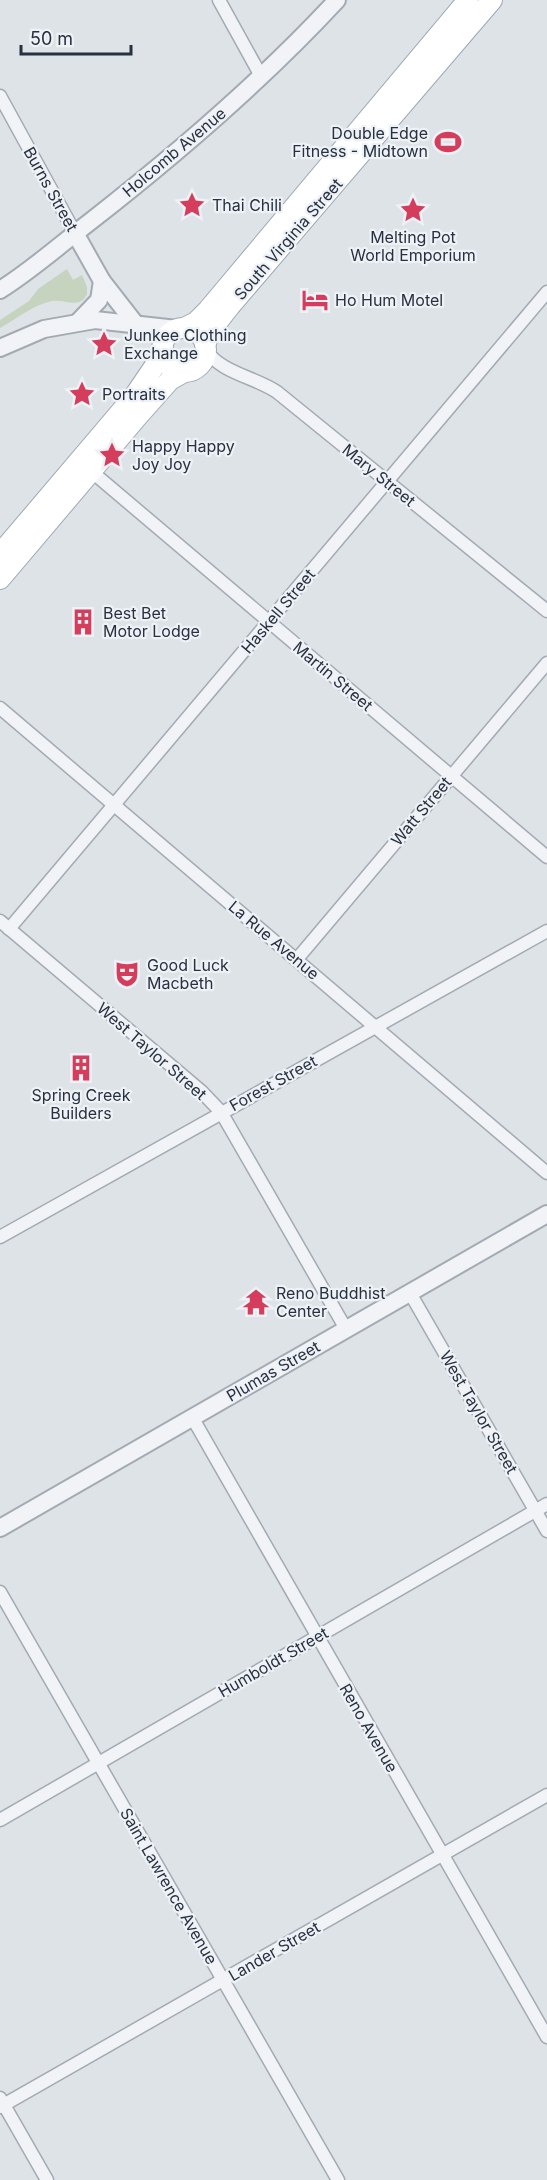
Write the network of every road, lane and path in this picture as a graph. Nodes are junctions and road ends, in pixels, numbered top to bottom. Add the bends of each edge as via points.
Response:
1 (219, 0) edge
2 (336, 0) edge
3 (468, 0) edge
4 (492, 0) edge
5 (261, 76) junction
6 (0, 96) edge
7 (75, 233) junction
8 (102, 281) junction
9 (0, 290) edge
10 (547, 292) edge
11 (77, 322) junction
12 (137, 326) junction
13 (180, 329) junction
14 (206, 347) junction
15 (0, 348) edge
16 (163, 349) junction
17 (186, 371) junction
18 (91, 471) junction
19 (387, 481) junction
20 (0, 555) edge
21 (0, 579) edge
22 (547, 611) edge
23 (268, 622) junction
24 (547, 663) edge
25 (0, 708) edge
26 (451, 776) junction
27 (115, 805) junction
28 (547, 857) edge
29 (4, 925) edge
30 (547, 931) edge
31 (297, 960) junction
32 (376, 1027) junction
33 (221, 1112) junction
34 (547, 1173) edge
35 (547, 1214) edge
36 (0, 1237) edge
37 (410, 1293) junction
38 (346, 1329) junction
39 (192, 1417) junction
40 (547, 1504) edge
41 (536, 1511) junction
42 (0, 1528) edge
43 (547, 1530) edge
44 (0, 1592) edge
45 (317, 1637) junction
46 (98, 1762) junction
47 (547, 1795) edge
48 (0, 1820) edge
49 (442, 1855) junction
50 (223, 1980) junction
51 (547, 2037) edge
52 (1, 2103) edge
53 (47, 2180) edge
54 (338, 2180) edge

1 - 5 street
2 - 5 street, Holcomb Avenue
3 - 13 main road, South Virginia Street via 208,310
4 - 14 main road, South Virginia Street via 230,306 212,329
5 - 7 street, Holcomb Avenue via 171,157
6 - 7 street, Burns Street
7 - 8 street, Burns Street
7 - 9 street, Holcomb Avenue
8 - 11 street via 99,300
8 - 12 street, Burns Street
10 - 19 street, Haskell Street
11 - 12 street via 105,320
11 - 15 street via 27,334
12 - 13 street
13 - 14 main road via 197,332
13 - 16 main road via 166,338
14 - 17 main road via 201,364
14 - 19 street, Mary Street via 217,363 278,392
16 - 17 main road via 169,365
16 - 20 main road via 135,395
17 - 18 main road via 170,380
18 - 21 main road
18 - 23 street, Martin Street
19 - 22 street, Mary Street
19 - 23 street, Haskell Street
23 - 26 street, Martin Street
23 - 27 street, Haskell Street
24 - 26 street, Watt Street
25 - 27 street, La Rue Avenue
26 - 28 street, Martin Street
26 - 31 street, Watt Street
27 - 29 street, Haskell Street
27 - 31 street, La Rue Avenue
29 - 33 street, West Taylor Street
30 - 32 street, Forest Street
31 - 32 street, La Rue Avenue
32 - 33 street, Forest Street
32 - 34 street, La Rue Avenue
33 - 36 street, Forest Street
33 - 38 street, West Taylor Street
35 - 37 street, Plumas Street
37 - 38 street, Plumas Street
37 - 41 street, West Taylor Street
38 - 39 street, Plumas Street
39 - 42 street, Plumas Street
39 - 45 street, Reno Avenue
40 - 41 street, Humboldt Street
41 - 43 street, West Taylor Street
41 - 45 street, Humboldt Street
44 - 46 street, Saint Lawrence Avenue
45 - 46 street, Humboldt Street
45 - 49 street, Reno Avenue
46 - 48 street, Humboldt Street
46 - 50 street, Saint Lawrence Avenue
47 - 49 street, Lander Street
49 - 50 street, Lander Street
49 - 51 street, Reno Avenue
50 - 52 street, Lander Street
50 - 54 street, Saint Lawrence Avenue
52 - 53 street

